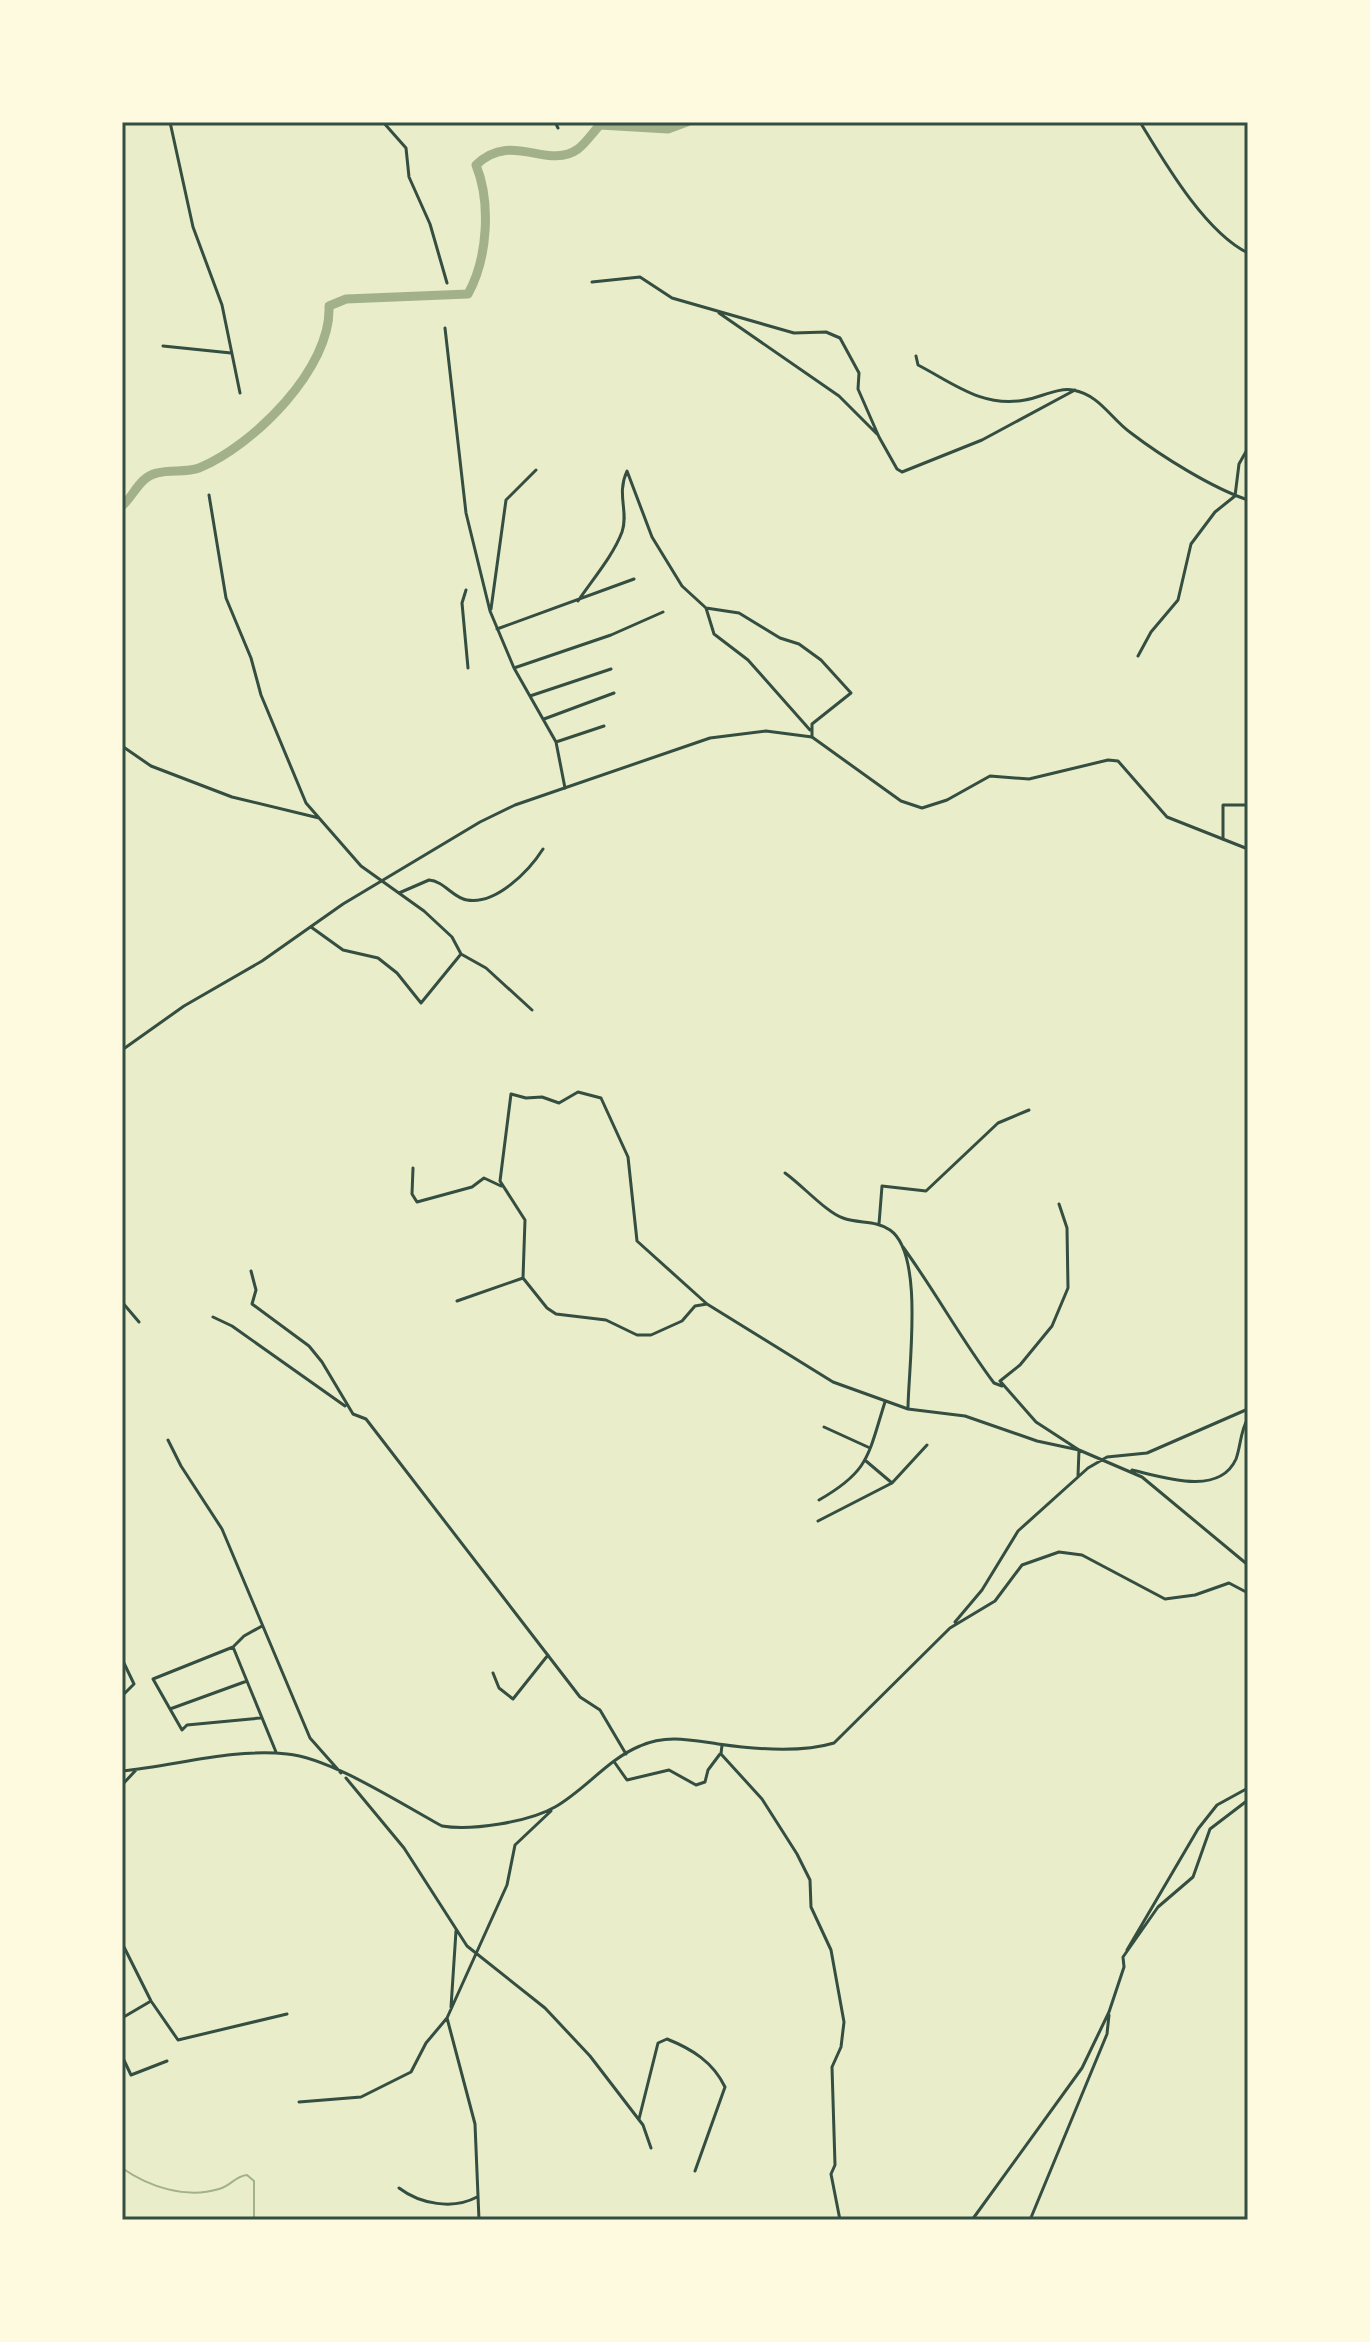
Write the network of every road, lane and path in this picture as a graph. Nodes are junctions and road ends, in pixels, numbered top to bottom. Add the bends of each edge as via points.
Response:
1 (170, 122) edge
2 (383, 122) edge
3 (555, 122) edge
4 (1140, 122) edge
5 (558, 128) dead end
6 (1248, 253) edge
7 (592, 282) dead end
8 (447, 283) dead end
9 (715, 310) junction
10 (445, 328) dead end
11 (163, 346) dead end
12 (231, 353) junction
13 (916, 356) dead end
14 (1075, 390) junction
15 (240, 393) dead end
16 (879, 437) junction
17 (1248, 448) edge
18 (536, 470) dead end
19 (209, 495) dead end
20 (1235, 496) junction
21 (1248, 500) edge
22 (634, 579) dead end
23 (466, 590) dead end
24 (578, 601) junction
25 (706, 608) junction
26 (663, 612) dead end
27 (491, 613) junction
28 (497, 629) junction
29 (1138, 656) dead end
30 (468, 668) dead end
31 (514, 668) junction
32 (611, 669) dead end
33 (614, 693) dead end
34 (530, 696) junction
35 (544, 719) junction
36 (604, 726) dead end
37 (812, 734) junction
38 (556, 742) junction
39 (122, 746) edge
40 (565, 788) junction
41 (1248, 805) edge
42 (319, 818) junction
43 (1223, 839) junction
44 (543, 849) dead end
45 (1248, 849) edge
46 (384, 881) junction
47 (399, 893) junction
48 (311, 927) junction
49 (461, 954) junction
50 (532, 1010) dead end
51 (122, 1050) edge
52 (1029, 1110) dead end
53 (413, 1168) dead end
54 (785, 1173) dead end
55 (504, 1188) junction
56 (1059, 1204) dead end
57 (879, 1224) junction
58 (897, 1239) junction
59 (251, 1271) dead end
60 (523, 1278) junction
61 (457, 1301) dead end
62 (122, 1302) edge
63 (707, 1304) junction
64 (213, 1317) dead end
65 (139, 1322) dead end
66 (1002, 1386) junction
67 (885, 1402) junction
68 (348, 1408) junction
69 (908, 1409) junction
70 (1248, 1409) edge
71 (1248, 1418) edge
72 (824, 1427) dead end
73 (168, 1440) dead end
74 (927, 1445) dead end
75 (870, 1448) junction
76 (1079, 1450) junction
77 (1102, 1460) junction
78 (866, 1461) junction
79 (1120, 1467) junction
80 (1078, 1476) junction
81 (892, 1483) junction
82 (819, 1500) dead end
83 (818, 1521) dead end
84 (1248, 1565) edge
85 (1248, 1593) edge
86 (263, 1626) junction
87 (950, 1628) junction
88 (233, 1647) junction
89 (548, 1655) junction
90 (122, 1659) edge
91 (493, 1673) dead end
92 (247, 1681) junction
93 (122, 1696) edge
94 (170, 1709) junction
95 (262, 1718) junction
96 (722, 1745) junction
97 (276, 1754) junction
98 (626, 1754) junction
99 (721, 1754) junction
100 (615, 1763) junction
101 (136, 1770) junction
102 (122, 1771) edge
103 (342, 1774) junction
104 (122, 1785) edge
105 (1248, 1788) edge
106 (1248, 1800) edge
107 (554, 1808) junction
108 (456, 1931) junction
109 (122, 1943) edge
110 (474, 1953) junction
111 (1123, 1957) junction
112 (151, 2001) junction
113 (451, 2008) junction
114 (1109, 2012) junction
115 (287, 2014) dead end
116 (122, 2018) edge
117 (447, 2018) junction
118 (122, 2056) edge
119 (167, 2061) dead end
120 (299, 2102) dead end
121 (639, 2119) junction
122 (651, 2148) dead end
123 (695, 2171) dead end
124 (399, 2188) dead end
125 (477, 2197) junction
126 (478, 2219) edge
127 (840, 2220) edge
128 (972, 2220) edge
129 (1030, 2220) edge

1 - 12 street via 193,227 222,305
2 - 8 street via 406,148 409,177
3 - 5 street
4 - 6 street via 1199,212
7 - 9 street via 640,277 672,298
9 - 16 street via 839,396
9 - 16 street via 794,333 826,332 840,338 859,373 858,389
10 - 27 street via 466,513
11 - 12 street
12 - 15 street
13 - 14 street via 918,365 961,392 988,399 1026,400
14 - 16 street via 982,440 908,471 897,469
14 - 20 street via 1108,407 1137,438
17 - 20 street via 1239,464
18 - 27 street via 506,500
19 - 42 street via 226,598 292,770
20 - 21 street
20 - 29 street via 1191,544 1178,600
22 - 24 street
23 - 30 street via 462,603
24 - 25 street via 622,533 619,491 627,471 661,555 682,586
24 - 28 street
25 - 37 street via 714,634 748,660
25 - 37 street via 739,613 799,644 851,693 812,724
26 - 31 street
27 - 28 street
28 - 31 street
31 - 34 street
32 - 34 street
33 - 35 street
34 - 35 street
35 - 38 street
36 - 38 street
37 - 40 street via 766,731 710,738
37 - 43 street via 901,801 922,808 990,776 1029,779 1118,761 1167,817
38 - 40 street
39 - 42 street via 151,766 232,797
40 - 46 street via 480,822
41 - 43 street via 1223,805
42 - 46 street via 361,866
43 - 45 street
44 - 47 street via 508,887 492,896 468,901 429,880
46 - 47 street
46 - 48 street
47 - 49 street via 452,937
48 - 49 street via 343,950 378,958 421,1003
48 - 51 street
49 - 50 street via 486,968
52 - 57 street via 998,1123 926,1191 882,1186
53 - 55 street via 412,1194 417,1202 472,1187 484,1178
54 - 57 street via 842,1218
55 - 60 street via 525,1220
55 - 63 street via 500,1181 511,1094 559,1103 578,1092 601,1098 628,1157 637,1241
56 - 66 street via 1067,1228 1068,1288 1052,1326 1003,1377
57 - 58 street
58 - 66 street via 962,1340 994,1383
58 - 69 street via 910,1266
59 - 68 street via 256,1290 252,1304 309,1346
60 - 61 street
60 - 63 street via 556,1314 606,1320 637,1335 670,1327 695,1306
62 - 65 street
63 - 67 street via 833,1382
64 - 68 street
66 - 76 street via 1036,1422
67 - 69 street
67 - 75 street
68 - 89 street via 366,1419
69 - 76 street via 965,1416
70 - 77 street via 1147,1453
71 - 79 street via 1239,1432 1237,1456 1211,1481
72 - 75 street
73 - 86 street via 222,1529
74 - 81 street
75 - 78 street
76 - 77 street
76 - 80 street
77 - 79 street
77 - 80 street
78 - 81 street
78 - 82 street via 850,1482
79 - 84 street via 1142,1477
80 - 87 street via 1013,1538 982,1590
81 - 83 street
85 - 87 street via 1229,1583 1165,1599 1082,1555 1059,1552 1022,1565 995,1601
86 - 88 street
86 - 103 street via 310,1738
87 - 96 street via 834,1743 808,1748
88 - 92 street
88 - 94 street via 153,1679
89 - 91 street via 513,1699 499,1688
89 - 98 street via 580,1697 600,1710
90 - 93 street via 134,1684
92 - 94 street
92 - 95 street
94 - 95 street via 182,1730 187,1725
95 - 97 street
96 - 98 street via 670,1738
96 - 99 street
97 - 101 street
97 - 103 street via 314,1760
98 - 100 street
99 - 100 street via 705,1782 696,1785 669,1770 627,1780
99 - 127 street via 762,1799 797,1854 810,1880 811,1907 831,1950 844,2022 832,2067 831,2174
100 - 107 street
101 - 102 street
101 - 104 street
103 - 107 street via 442,1826 462,1830
103 - 108 street via 404,1848
105 - 111 street via 1217,1805 1198,1829
106 - 111 street via 1210,1829 1193,1877 1158,1907
107 - 110 street via 515,1845 507,1885
108 - 110 street
108 - 113 street
109 - 112 street
110 - 113 street
110 - 121 street via 545,2008
111 - 114 street
112 - 115 street via 178,2040
112 - 116 street
113 - 117 street
114 - 128 street via 1082,2068
114 - 129 street via 1103,2046
117 - 120 street via 411,2072 361,2097
117 - 125 street via 475,2124
118 - 119 street via 131,2075
121 - 122 street
121 - 123 street via 658,2043 667,2039 703,2059 725,2087
124 - 125 street via 458,2205
125 - 126 street

